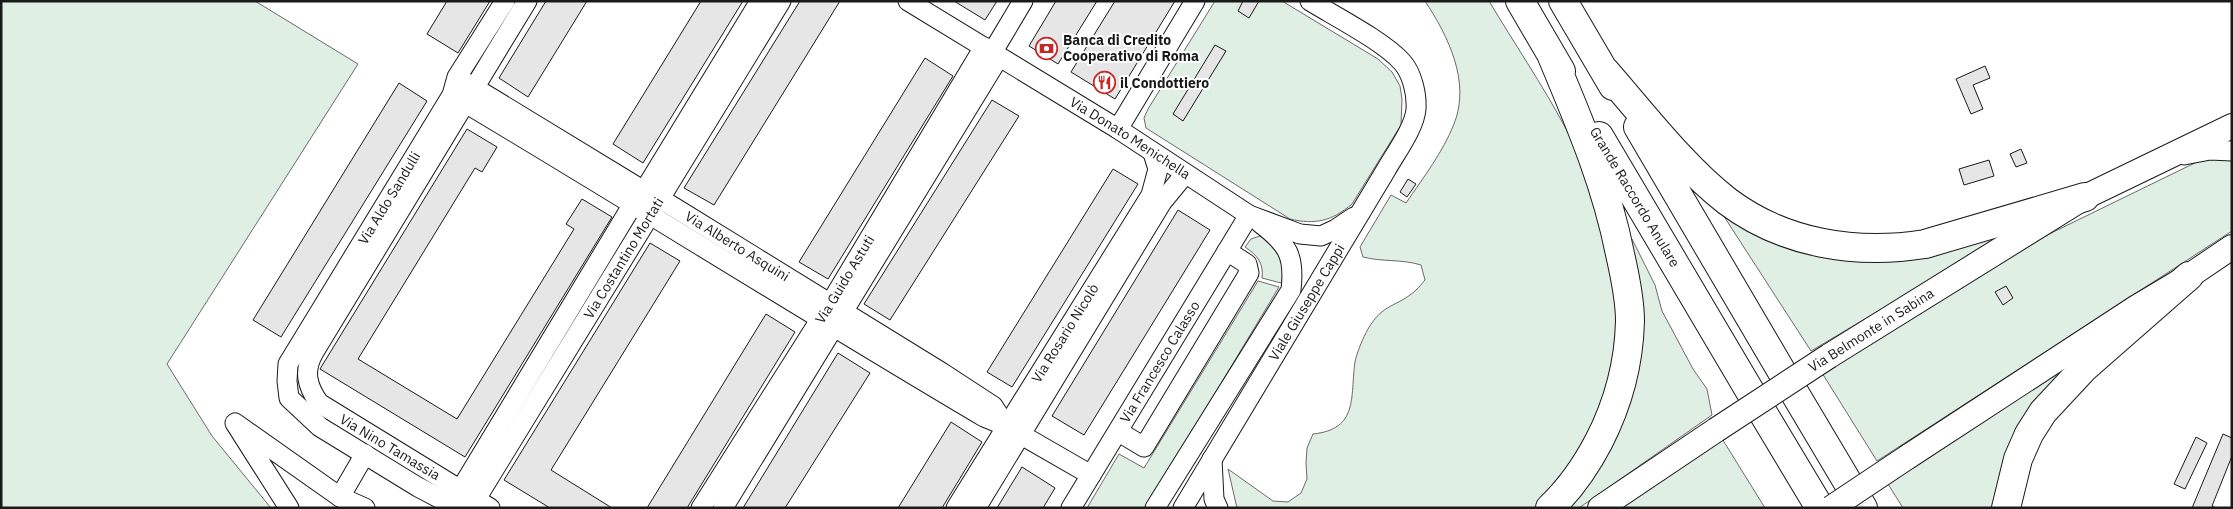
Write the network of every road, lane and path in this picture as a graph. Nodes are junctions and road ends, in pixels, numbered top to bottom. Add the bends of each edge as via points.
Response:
1 (505, 1) edge
2 (527, 1) edge
3 (760, 1) edge
4 (781, 1) edge
5 (908, 1) edge
6 (1023, 1) edge
7 (1195, 1) edge
8 (1310, 1) edge
9 (1520, 1) edge
10 (1563, 1) edge
11 (992, 52) junction
12 (1551, 54) junction
13 (1604, 71) junction
14 (462, 90) junction
15 (2232, 126) edge
16 (1118, 129) junction
17 (2232, 151) edge
18 (1153, 153) junction
19 (2150, 164) junction
20 (1185, 174) junction
21 (2085, 197) junction
22 (647, 202) junction
23 (1359, 214) junction
24 (1249, 215) junction
25 (2232, 247) edge
26 (1227, 251) junction
27 (2189, 276) junction
28 (831, 316) junction
29 (306, 373) joint
30 (289, 398) joint
31 (1014, 430) junction
32 (1119, 432) junction
33 (365, 454) junction
34 (1212, 459) junction
35 (1091, 475) junction
36 (340, 497) junction
37 (467, 503) edge
38 (1162, 505) edge
39 (289, 508) edge
40 (365, 508) edge
41 (701, 508) edge
42 (723, 508) edge
43 (956, 508) edge
44 (976, 508) edge
45 (1072, 508) edge
46 (1183, 508) edge
47 (1218, 508) edge
48 (1550, 508) edge
49 (1600, 508) edge
50 (1820, 508) edge
51 (1831, 508) edge
52 (1863, 508) edge
53 (2006, 508) edge

1 - 14 street, Via Aldo Sandulli
2 - 14 street, Via Aldo Sandulli
3 - 22 street, Via Costantino Mortati
4 - 22 street, Via Costantino Mortati
5 - 11 street, Via Donato Menichella
6 - 11 street, Via Guido Astuti
7 - 16 street
8 - 23 street, Viale Giuseppe Cappi via 1398,59 1410,75 1414,91 1416,109 1412,123
9 - 12 highway, Grande Raccordo Anulare
10 - 13 highway
11 - 16 street, Via Donato Menichella
11 - 28 street, Via Guido Astuti
12 - 48 highway via 1608,199 1626,281 1630,322 1625,367 1609,421 1584,468
12 - 50 highway, Grande Raccordo Anulare
13 - 21 highway via 1719,194 1754,218 1811,240 1860,248 1917,245 1952,238
13 - 52 highway
14 - 22 street, Via Alberto Asquini
14 - 29 street, Via Aldo Sandulli via 309,360
14 - 30 street, Via Aldo Sandulli via 288,364
15 - 19 main road, Via Belmonte in Sabina
16 - 18 street, Via Donato Menichella
17 - 19 street, Via Belmonte in Sabina via 2194,153
18 - 20 street, Via Donato Menichella
18 - 31 street, Via Rosario Nicolò via 1158,169 1151,195
19 - 21 main road, Via Belmonte in Sabina
20 - 24 street, Via Donato Menichella
20 - 31 street, Via Rosario Nicolò via 1162,202
21 - 49 main road, Via Belmonte in Sabina, bridge via 1829,356
22 - 28 street, Via Alberto Asquini
22 - 37 street, Via Costantino Mortati
23 - 24 street, Via Donato Menichella via 1321,236 1300,234
23 - 34 street, Viale Giuseppe Cappi
24 - 26 street, Via Francesco Calasso
24 - 38 street, Viale Giuseppe Cappi via 1273,232 1289,252 1294,269 1292,290
25 - 27 main road
26 - 32 street, Via Francesco Calasso
26 - 32 street via 1247,264 1249,273 1144,447
27 - 51 main road, bridge
27 - 53 highway via 2084,368 2043,412 2018,459
28 - 31 street, Via Alberto Asquini via 984,417
28 - 41 street, Via Guido Astuti
28 - 42 street, Via Guido Astuti
29 - 37 street, Via Nino Tamassia via 310,389 319,403
30 - 33 street, Via Nino Tamassia via 320,427
31 - 35 street, Via Alberto Asquini
31 - 43 street, Via Rosario Nicolò
31 - 44 street, Via Rosario Nicolò
32 - 35 street, Via Francesco Calasso
33 - 36 street
33 - 37 street, Via Nino Tamassia via 418,487
34 - 46 street, Viale Giuseppe Cappi
34 - 47 street via 1214,499
35 - 45 street, Via Francesco Calasso
36 - 39 street via 235,423
36 - 40 street

